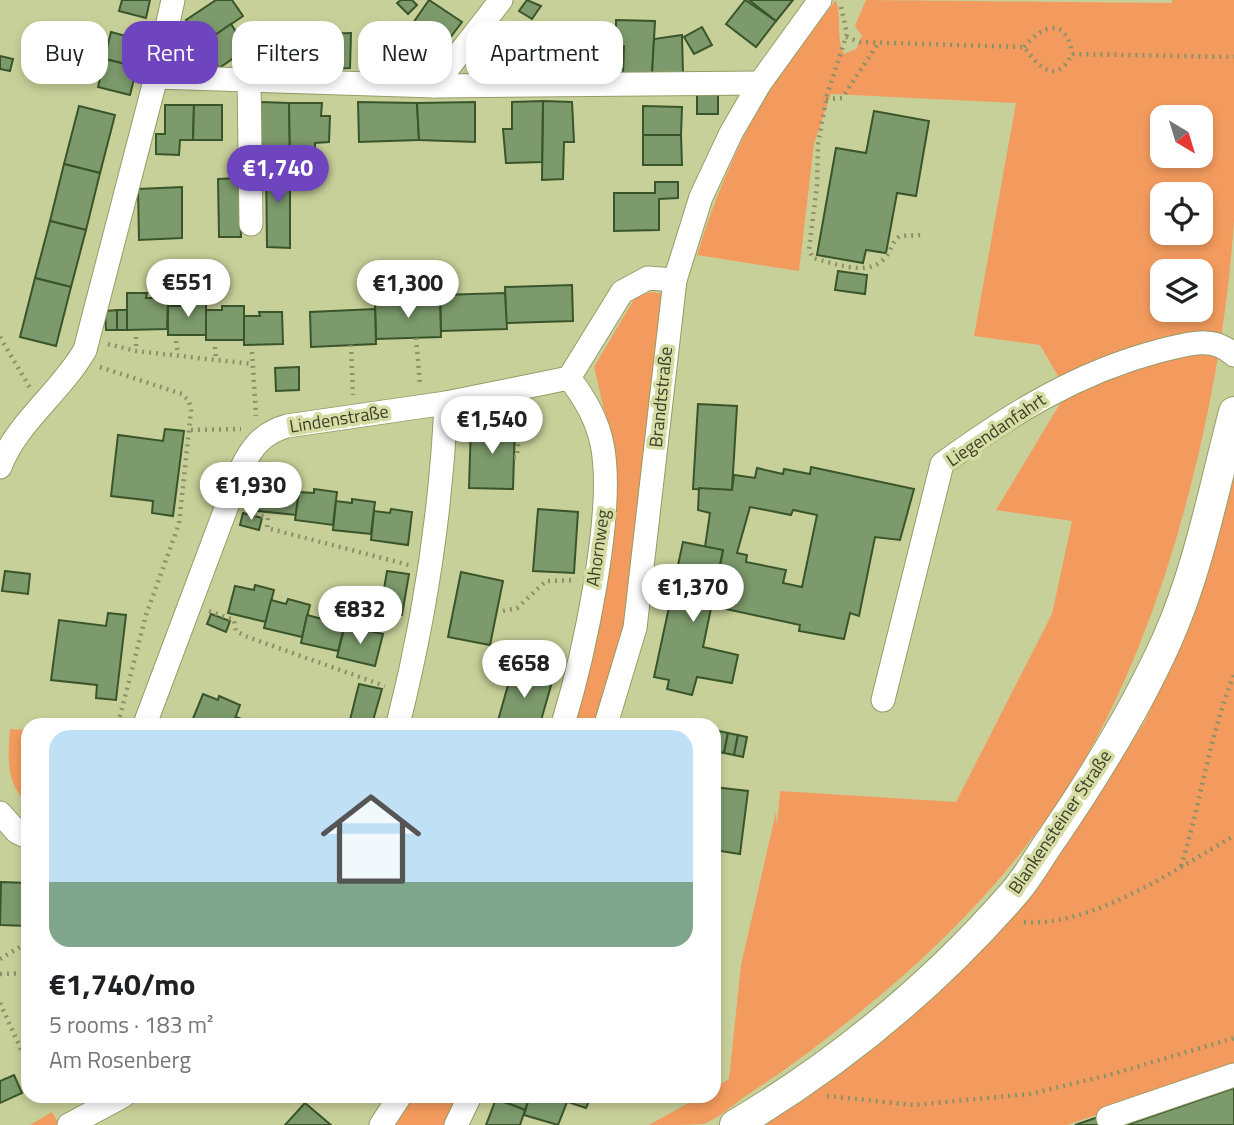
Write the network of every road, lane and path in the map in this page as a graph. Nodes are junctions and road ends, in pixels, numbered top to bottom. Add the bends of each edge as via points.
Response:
1 (173, 0) edge
2 (501, 0) edge
3 (820, 0) edge
4 (840, 0) edge
5 (168, 21) edge
6 (846, 37) junction
7 (879, 42) junction
8 (1024, 47) junction
9 (1072, 54) junction
10 (1234, 57) edge
11 (344, 83) edge
12 (760, 83) junction
13 (154, 84) edge
14 (249, 84) edge
15 (434, 86) junction
16 (826, 99) junction
17 (251, 224) dead end
18 (923, 235) dead end
19 (675, 280) junction
20 (92, 330) junction
21 (0, 337) edge
22 (136, 337) dead end
23 (416, 338) dead end
24 (176, 341) dead end
25 (351, 345) dead end
26 (215, 347) dead end
27 (136, 351) junction
28 (252, 352) dead end
29 (178, 355) junction
30 (1234, 355) edge
31 (81, 357) junction
32 (216, 360) junction
33 (252, 365) junction
34 (569, 378) junction
35 (517, 388) junction
36 (435, 405) junction
37 (41, 408) junction
38 (1234, 412) edge
39 (354, 416) junction
40 (191, 430) junction
41 (264, 437) junction
42 (514, 457) dead end
43 (0, 467) edge
44 (228, 506) junction
45 (388, 560) dead end
46 (594, 580) junction
47 (190, 604) junction
48 (503, 611) dead end
49 (1234, 675) edge
50 (406, 692) junction
51 (883, 700) dead end
52 (120, 718) edge
53 (147, 718) edge
54 (400, 718) edge
55 (564, 718) edge
56 (608, 718) edge
57 (0, 813) edge
58 (21, 834) edge
59 (1234, 836) edge
60 (1180, 867) junction
61 (991, 918) junction
62 (21, 946) edge
63 (0, 959) edge
64 (21, 973) edge
65 (0, 974) edge
66 (0, 1003) edge
67 (1234, 1038) edge
68 (21, 1049) edge
69 (1234, 1075) edge
70 (790, 1092) junction
71 (110, 1103) edge
72 (395, 1103) edge
73 (467, 1103) edge
74 (1108, 1118) dead end
75 (69, 1125) edge
76 (381, 1125) edge
77 (456, 1125) edge
78 (735, 1125) edge

1 - 5 street
2 - 15 street
3 - 12 street, Brandtstraße
4 - 6 path
6 - 7 path
6 - 16 path
7 - 8 path
7 - 16 path via 842,98
8 - 9 path via 1046,70 1058,71
8 - 9 path via 1042,29 1054,27 1071,43
9 - 10 path
11 - 15 street
12 - 15 street
12 - 19 street, Brandtstraße via 701,197
13 - 20 street
14 - 17 street
16 - 18 path via 809,250 813,258 852,268 872,267 884,259 900,236
19 - 34 street via 648,278 622,292
19 - 56 street, Brandtstraße via 635,628
20 - 27 path via 109,345
20 - 31 street
21 - 37 path
22 - 27 path
23 - 36 path
24 - 29 path
25 - 39 path
26 - 32 path
27 - 29 path
28 - 33 path
29 - 32 path
30 - 51 street, Liegendanfahrt via 1204,341 1121,361 1077,378 1037,401 942,464
31 - 37 street
31 - 40 path via 182,394 191,407
32 - 33 path
33 - 41 path via 255,414
34 - 35 street, Lindenstraße
34 - 46 street, Ahornweg via 589,405 603,445 606,495
35 - 36 street, Lindenstraße
35 - 42 path via 520,403
36 - 39 street, Lindenstraße
36 - 50 street via 443,480 424,614
37 - 43 street via 12,443
38 - 61 main road, Blankensteiner Straße via 1197,557 1167,639 1129,716 1075,805
39 - 41 street, Lindenstraße via 287,426
40 - 41 path via 237,428
40 - 52 path via 179,524 146,615
41 - 44 street via 248,454
44 - 45 path via 268,518 267,528
44 - 47 street
46 - 48 path via 546,581 517,608
46 - 55 street, Ahornweg
47 - 50 path via 234,620 236,631 245,636
47 - 53 street
49 - 60 path via 1217,721
50 - 54 street
57 - 58 street
59 - 60 path
60 - 61 path via 1084,912 1045,924
61 - 70 main road, Blankensteiner Straße via 915,995
62 - 63 path
64 - 65 path
66 - 68 path
67 - 70 path via 1030,1094 914,1105
69 - 74 street
70 - 78 main road, Blankensteiner Straße
71 - 75 street
72 - 76 street
73 - 77 street

